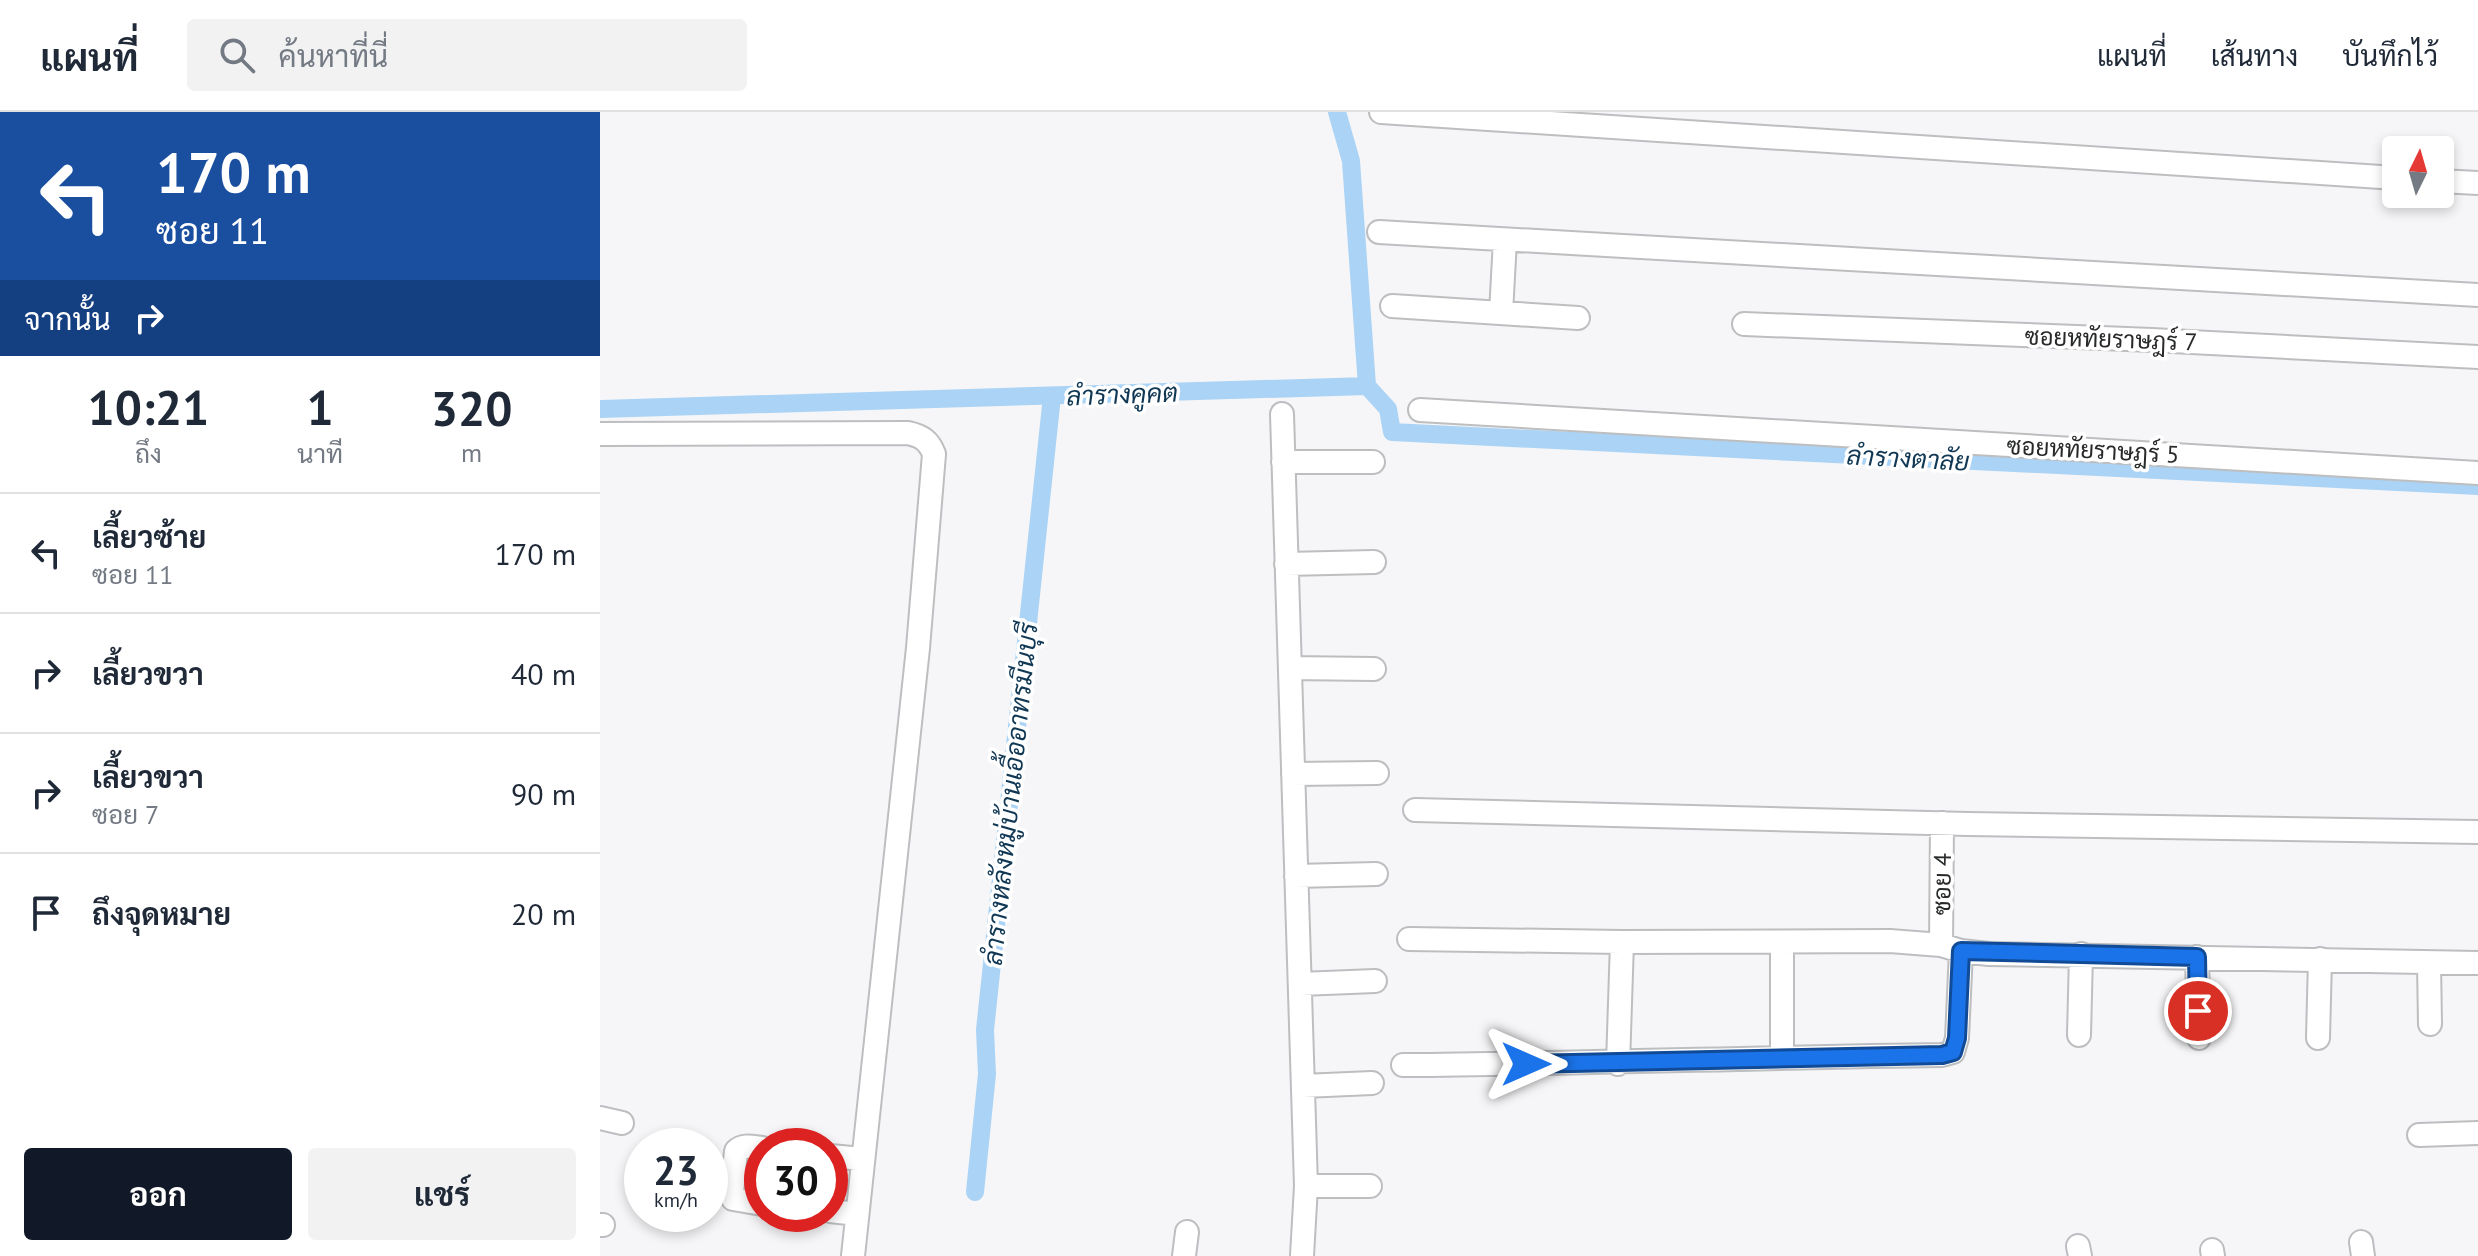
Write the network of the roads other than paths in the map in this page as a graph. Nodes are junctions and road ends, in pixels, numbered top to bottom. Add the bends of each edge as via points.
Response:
1 (1381, 112) edge
2 (2382, 177) edge
3 (2454, 182) edge
4 (2478, 183) edge
5 (1379, 232) dead end
6 (1505, 240) junction
7 (2478, 295) edge
8 (1392, 306) dead end
9 (1501, 313) junction
10 (1578, 318) dead end
11 (1744, 324) dead end
12 (2478, 357) edge
13 (1420, 410) dead end
14 (1282, 414) dead end
15 (600, 434) edge
16 (1283, 462) junction
17 (1373, 462) dead end
18 (2478, 473) edge
19 (1374, 562) dead end
20 (1286, 564) junction
21 (1290, 668) junction
22 (1374, 669) dead end
23 (1377, 773) dead end
24 (1293, 774) junction
25 (1415, 810) dead end
26 (1942, 823) junction
27 (2478, 832) edge
28 (1376, 874) dead end
29 (1296, 876) junction
30 (1409, 939) dead end
31 (1622, 942) junction
32 (1782, 943) junction
33 (1951, 948) junction
34 (2081, 954) junction
35 (2197, 957) junction
36 (2320, 959) junction
37 (2429, 963) junction
38 (2478, 963) edge
39 (1375, 981) dead end
40 (1300, 984) junction
41 (2430, 1024) dead end
42 (2079, 1035) dead end
43 (2199, 1038) dead end
44 (2318, 1038) dead end
45 (1782, 1057) junction
46 (1618, 1064) junction
47 (1403, 1065) dead end
48 (1372, 1083) dead end
49 (1303, 1086) junction
50 (600, 1118) edge
51 (622, 1123) dead end
52 (2478, 1133) edge
53 (2419, 1135) dead end
54 (744, 1146) edge
55 (848, 1158) edge
56 (863, 1159) junction
57 (1306, 1186) junction
58 (1370, 1186) dead end
59 (744, 1202) edge
60 (848, 1213) edge
61 (857, 1214) junction
62 (1187, 1232) dead end
63 (853, 1256) edge
64 (1184, 1256) edge
65 (1302, 1256) edge

1 - 2 street
3 - 4 street
5 - 6 street
6 - 7 street
6 - 9 street
8 - 9 street
9 - 10 street
11 - 12 street, ซอยหทัยราษฎร์ 7
13 - 18 street, ซอยหทัยราษฎร์ 5
14 - 16 street
15 - 56 street via 908,433 929,443 934,454
16 - 17 street
16 - 20 street
19 - 20 street
20 - 21 street
21 - 22 street
21 - 24 street
23 - 24 street
24 - 29 street
25 - 26 street
26 - 27 street
26 - 33 street, ซอย 4
28 - 29 street
29 - 40 street
30 - 31 street
31 - 32 street
31 - 46 street
32 - 33 street via 1890,941
32 - 45 street
33 - 34 street
33 - 45 street, ซอย 4 via 1957,1038 1953,1052
34 - 35 street
34 - 42 street
35 - 36 street
35 - 43 street
36 - 37 street
36 - 44 street
37 - 38 street
37 - 41 street
39 - 40 street
40 - 49 street
45 - 46 street
46 - 47 street
48 - 49 street
49 - 57 street
50 - 51 street
52 - 53 street
54 - 59 street via 736,1151 732,1193 733,1199
55 - 56 street
56 - 61 street
57 - 58 street
57 - 65 street
60 - 61 street
61 - 63 street
62 - 64 street

